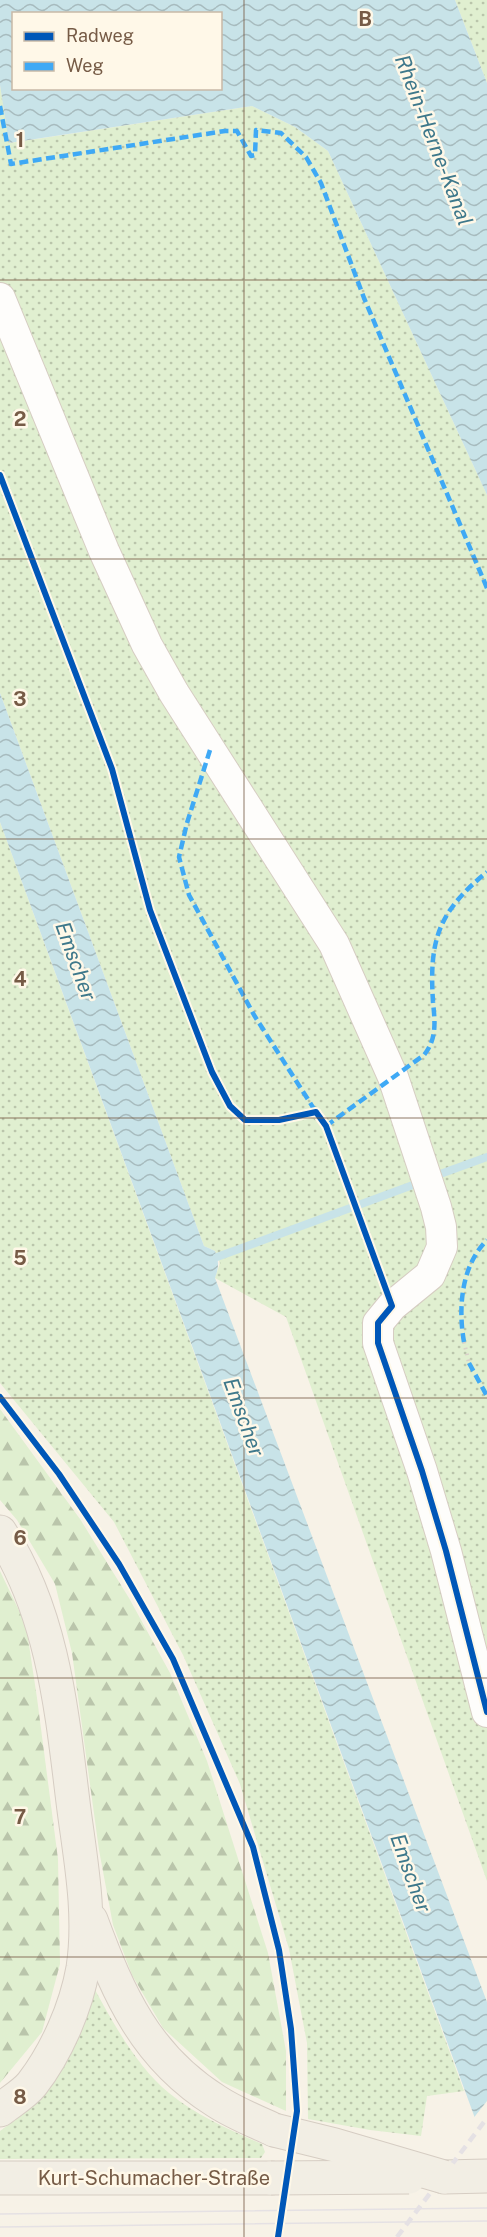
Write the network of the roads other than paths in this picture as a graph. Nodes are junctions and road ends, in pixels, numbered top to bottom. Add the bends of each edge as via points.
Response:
1 (0, 298) edge
2 (0, 1532) edge
3 (487, 1712) edge
4 (87, 1910) junction
5 (0, 2110) edge
6 (444, 2176) junction
7 (487, 2176) edge
8 (0, 2178) edge

1 - 3 lane via 147,645 334,944 393,1077 436,1207 442,1247 430,1275 378,1323 378,1343 422,1471
2 - 4 main road via 20,1564 49,1644
4 - 5 main road via 82,1970 63,2036 31,2085
4 - 6 main road, bridge via 134,2017 152,2046 177,2073 217,2102 274,2130
6 - 7 main road, Kurt-Schumacher-Straße
6 - 8 main road, Kurt-Schumacher-Straße, bridge

